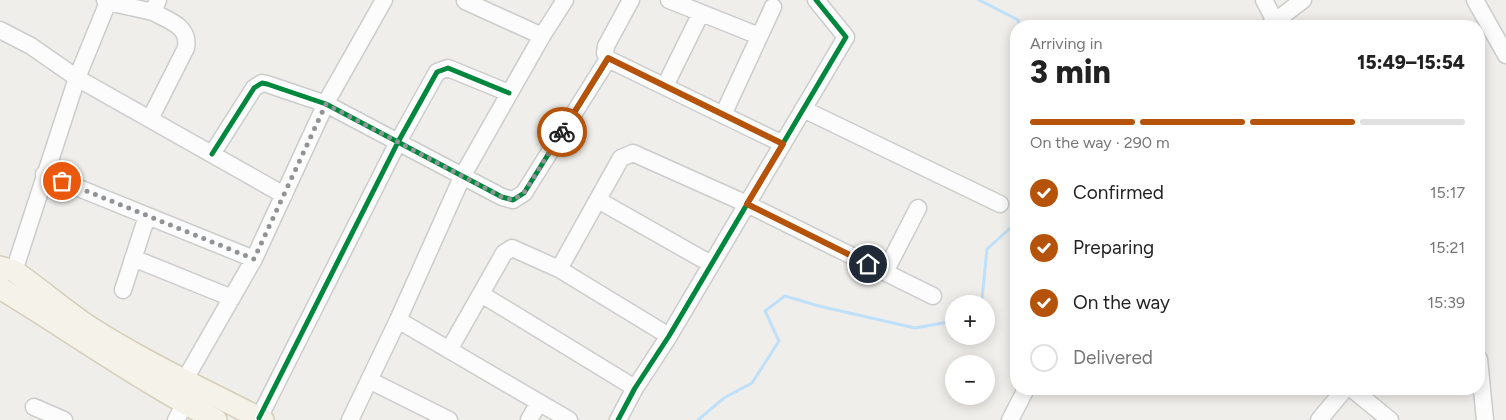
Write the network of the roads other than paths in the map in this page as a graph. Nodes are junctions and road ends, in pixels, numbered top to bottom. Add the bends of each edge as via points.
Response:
1 (384, 0) edge
2 (565, 0) edge
3 (631, 0) edge
4 (668, 0) edge
5 (816, 0) edge
6 (1264, 0) edge
7 (1303, 0) edge
8 (1475, 0) edge
9 (107, 1) edge
10 (465, 1) edge
11 (156, 6) edge
12 (772, 7) dead end
13 (701, 13) junction
14 (1271, 20) edge
15 (1277, 20) edge
16 (0, 30) edge
17 (542, 36) junction
18 (760, 36) junction
19 (1506, 53) edge
20 (608, 58) junction
21 (77, 78) junction
22 (666, 86) junction
23 (509, 93) junction
24 (326, 104) junction
25 (803, 109) junction
26 (723, 115) junction
27 (150, 119) junction
28 (398, 142) junction
29 (783, 144) junction
30 (212, 154) junction
31 (44, 174) junction
32 (463, 175) junction
33 (284, 195) junction
34 (598, 200) junction
35 (747, 204) junction
36 (1000, 204) dead end
37 (918, 208) dead end
38 (147, 216) junction
39 (134, 258) junction
40 (254, 259) junction
41 (712, 264) junction
42 (7, 269) edge
43 (559, 269) junction
44 (885, 272) junction
45 (0, 288) edge
46 (123, 290) dead end
47 (481, 294) junction
48 (933, 296) dead end
49 (232, 298) junction
50 (398, 320) junction
51 (669, 336) junction
52 (449, 350) junction
53 (369, 380) junction
54 (635, 388) junction
55 (1023, 395) edge
56 (1340, 395) edge
57 (1359, 395) edge
58 (1481, 395) edge
59 (185, 398) edge
60 (538, 404) junction
61 (34, 407) dead end
62 (261, 419) edge
63 (64, 420) edge
64 (216, 420) edge
65 (350, 420) edge
66 (449, 420) edge
67 (529, 420) edge
68 (569, 420) edge
69 (618, 420) edge
70 (1010, 420) edge
71 (1319, 420) edge
72 (1390, 420) edge
73 (1484, 420) edge

1 - 24 street
2 - 17 street
3 - 20 street via 606,46
4 - 13 street
5 - 25 street via 846,37
6 - 14 street
7 - 15 street
8 - 19 street
9 - 11 street
9 - 21 street
10 - 17 street
11 - 27 street via 182,29 187,39 186,48
12 - 18 street
13 - 18 street
13 - 22 street
16 - 21 street via 31,46
17 - 23 street
18 - 26 street
20 - 22 street
20 - 32 street via 520,197 508,199
21 - 27 street
21 - 31 street
22 - 26 street
23 - 28 street via 448,68 440,70
23 - 32 street
24 - 28 street
24 - 30 street via 259,84
24 - 33 street
25 - 29 street
25 - 36 street
26 - 29 street
27 - 30 street
28 - 32 street
28 - 62 street
29 - 35 street
30 - 33 street
31 - 38 street
31 - 42 street
32 - 50 street
33 - 40 street
34 - 35 street via 621,158 633,154
34 - 41 street
34 - 43 street
35 - 41 street
35 - 44 street
37 - 44 street
38 - 39 street
38 - 40 street
39 - 46 street
39 - 49 street
40 - 49 street
41 - 51 street
42 - 59 main road
43 - 47 street via 520,250 510,249 504,253
43 - 51 street
44 - 48 street
45 - 59 main road
47 - 52 street
47 - 54 street
49 - 59 street
50 - 52 street
50 - 53 street
51 - 54 street
52 - 60 street
53 - 65 street
53 - 66 street
54 - 69 street
55 - 70 street
56 - 71 street
57 - 72 street
58 - 73 street
59 - 62 main road
59 - 64 main road
60 - 67 street
60 - 68 street
61 - 63 street

